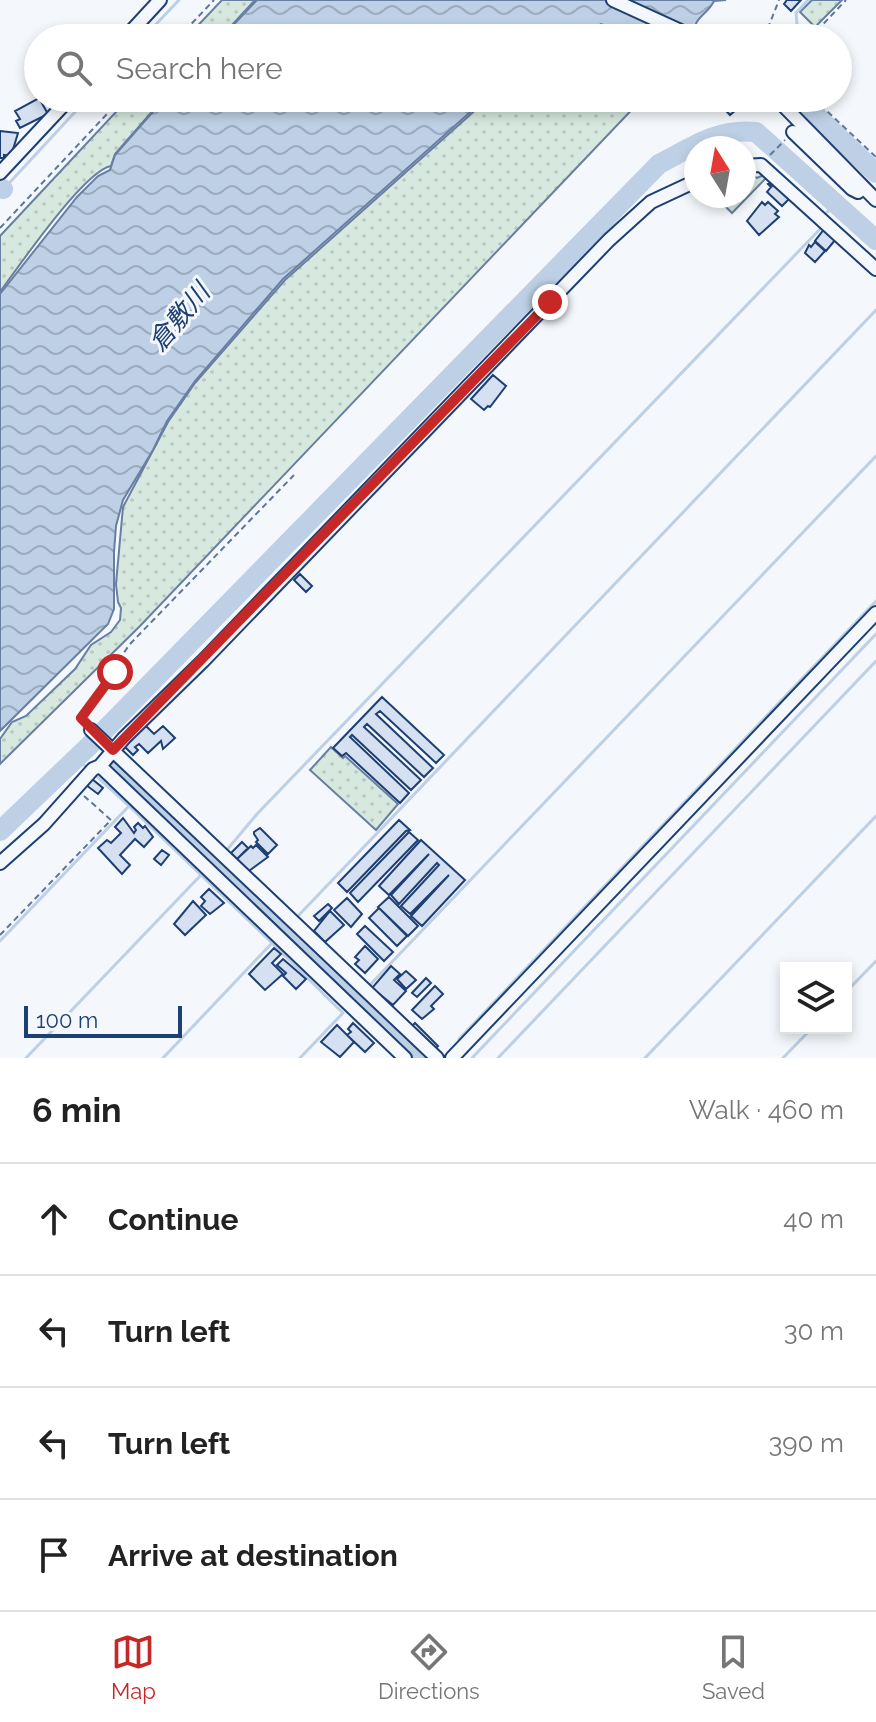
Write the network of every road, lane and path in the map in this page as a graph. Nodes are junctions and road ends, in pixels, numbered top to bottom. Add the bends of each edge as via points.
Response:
1 (160, 0) edge
2 (214, 0) edge
3 (613, 0) edge
4 (779, 0) edge
5 (846, 0) edge
6 (138, 24) edge
7 (191, 24) edge
8 (665, 24) edge
9 (770, 24) edge
10 (823, 24) edge
11 (57, 112) edge
12 (109, 112) edge
13 (790, 112) edge
14 (828, 112) edge
15 (792, 133) joint
16 (876, 157) edge
17 (766, 159) dead end
18 (756, 165) edge
19 (1, 170) edge
20 (684, 187) edge
21 (863, 188) junction
22 (876, 200) edge
23 (0, 228) edge
24 (876, 269) edge
25 (294, 475) dead end
26 (876, 613) edge
27 (91, 730) joint
28 (110, 746) junction
29 (94, 769) junction
30 (76, 788) junction
31 (0, 863) edge
32 (0, 935) edge
33 (405, 1058) edge
34 (437, 1058) edge
35 (452, 1058) edge

1 - 6 street
2 - 7 path
3 - 8 street
4 - 9 path
5 - 10 path
11 - 19 street
12 - 23 path
13 - 21 street
14 - 16 path
15 - 17 path
15 - 21 street via 852,189
18 - 24 street
20 - 28 street via 651,202 609,240 203,661
21 - 22 street
25 - 27 path via 122,654 81,718
26 - 35 street
27 - 28 street
28 - 29 street
28 - 34 street
29 - 30 street
29 - 33 street
30 - 31 street
30 - 32 path via 111,820

